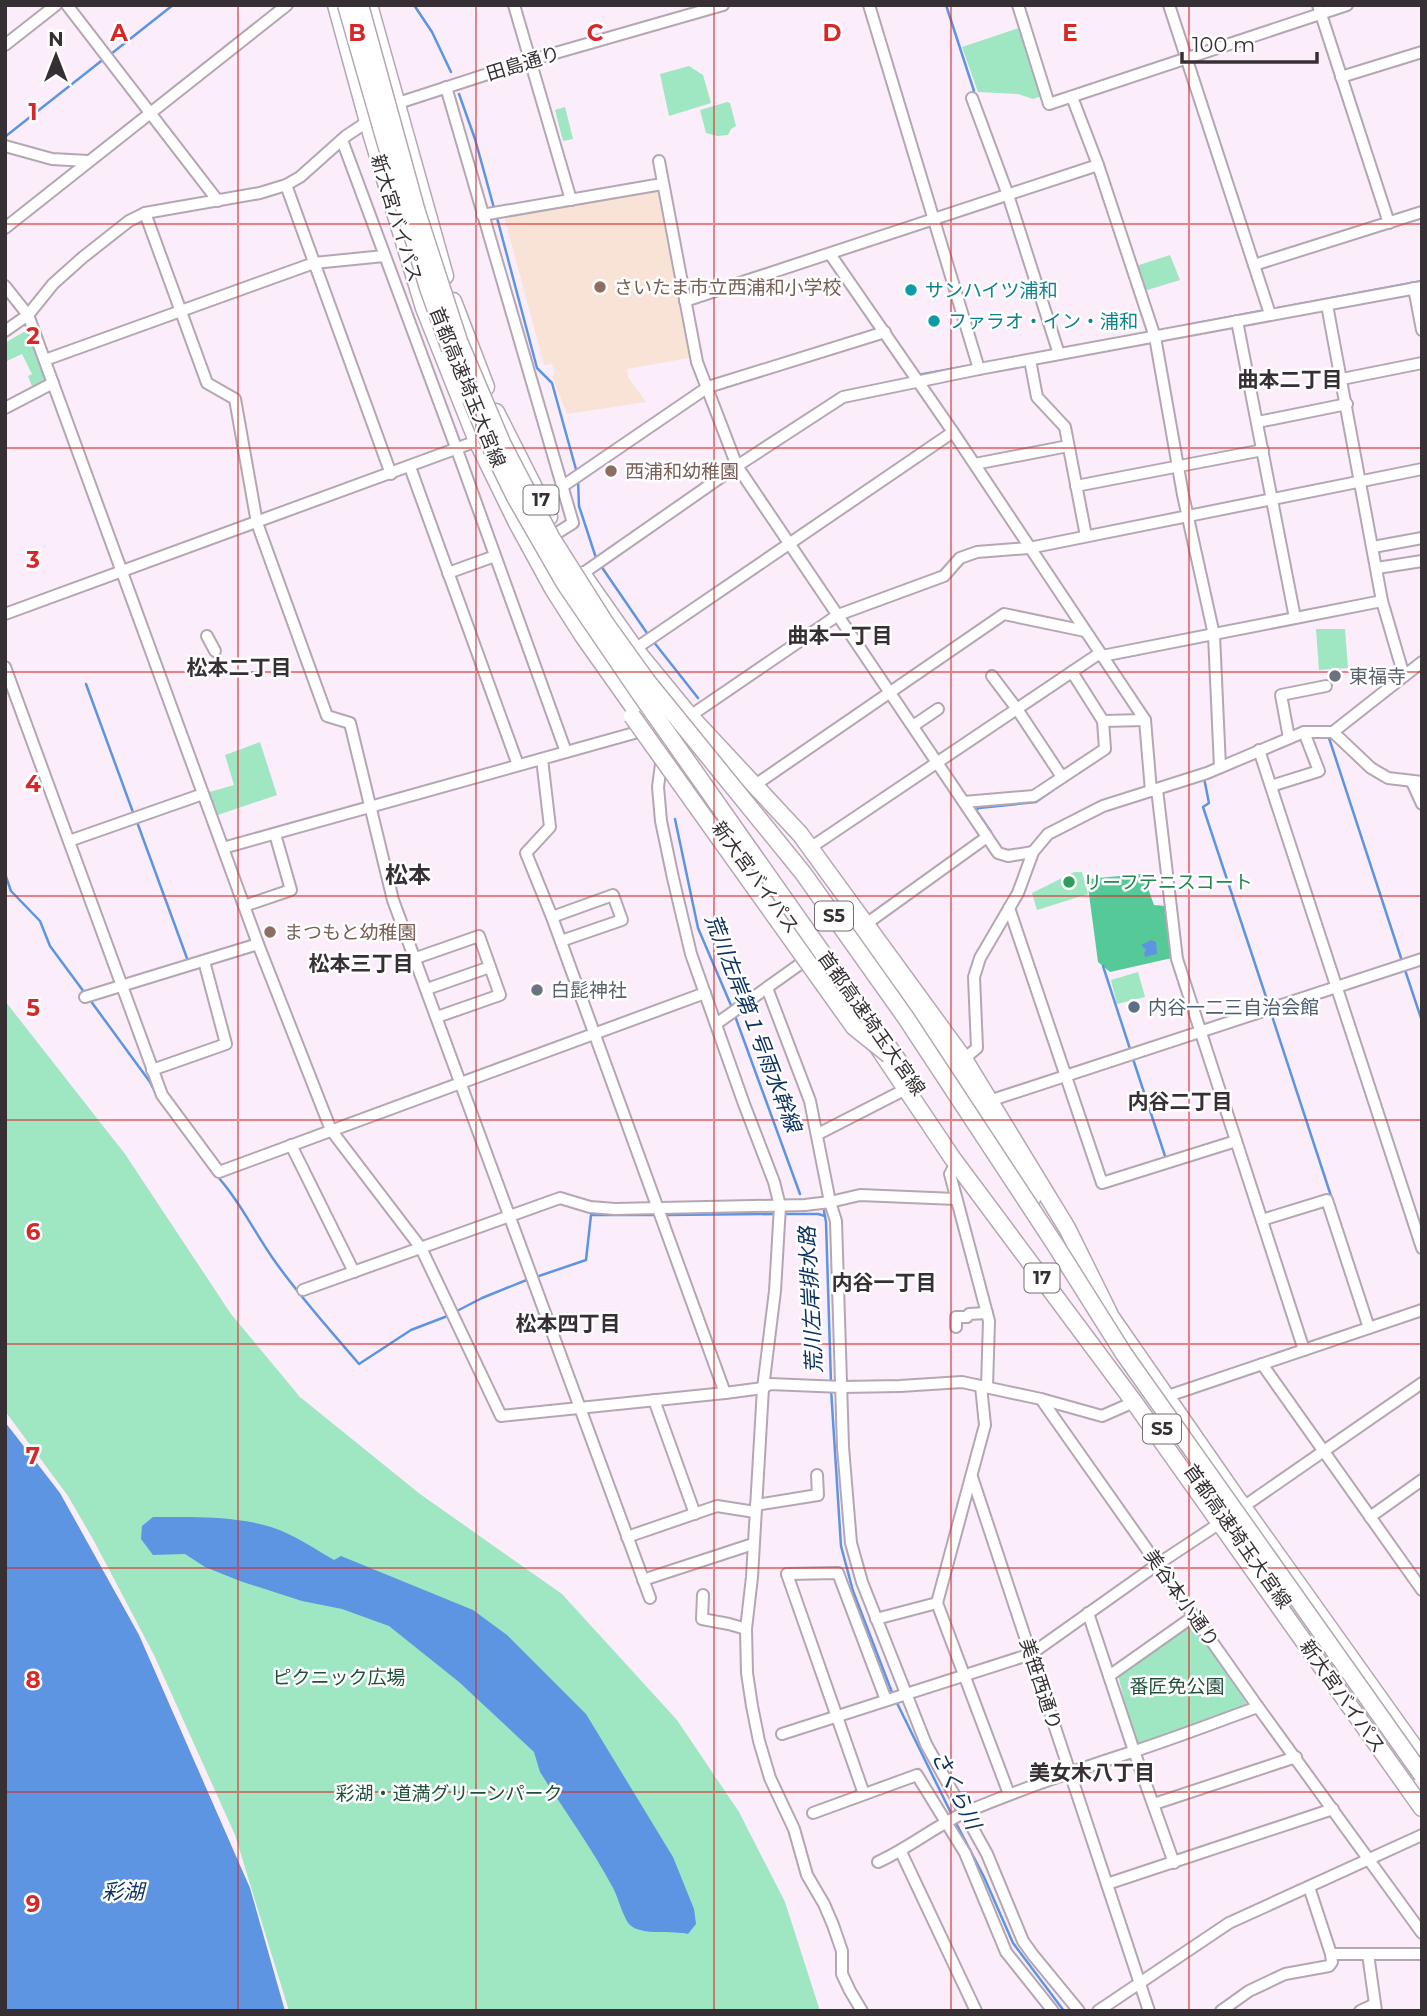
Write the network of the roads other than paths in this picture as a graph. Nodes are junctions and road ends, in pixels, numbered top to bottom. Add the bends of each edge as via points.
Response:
1 (56, 5) edge
2 (67, 5) edge
3 (287, 5) edge
4 (336, 5) edge
5 (346, 5) edge
6 (360, 5) edge
7 (369, 5) edge
8 (514, 5) edge
9 (723, 5) edge
10 (869, 5) edge
11 (1018, 5) edge
12 (1169, 5) edge
13 (1347, 5) edge
14 (1319, 10) edge
15 (5, 45) edge
16 (1422, 52) edge
17 (1186, 59) junction
18 (531, 60) junction
19 (1341, 77) junction
20 (446, 87) junction
21 (1072, 97) junction
22 (972, 98) dead end
23 (396, 103) junction
24 (150, 113) junction
25 (368, 121) junction
26 (342, 140) junction
27 (5, 146) edge
28 (88, 161) junction
29 (659, 161) dead end
30 (1098, 165) junction
31 (662, 184) junction
32 (286, 185) junction
33 (1008, 195) junction
34 (571, 200) junction
35 (218, 201) junction
36 (1422, 212) edge
37 (145, 213) junction
38 (482, 215) junction
39 (933, 221) junction
40 (1389, 223) junction
41 (5, 228) edge
42 (830, 254) junction
43 (384, 256) junction
44 (314, 263) junction
45 (1254, 265) junction
46 (5, 286) edge
47 (1418, 288) edge
48 (685, 301) junction
49 (1327, 305) junction
50 (181, 311) junction
51 (1270, 314) junction
52 (28, 315) junction
53 (1237, 321) junction
54 (1422, 330) edge
55 (5, 331) edge
56 (885, 332) junction
57 (1155, 337) junction
58 (1059, 354) junction
59 (45, 360) junction
60 (1030, 360) junction
61 (1422, 363) edge
62 (979, 369) junction
63 (1342, 379) junction
64 (918, 381) junction
65 (53, 383) junction
66 (708, 387) junction
67 (1347, 404) junction
68 (5, 408) edge
69 (1258, 422) junction
70 (953, 432) junction
71 (477, 441) junction
72 (1069, 446) junction
73 (457, 450) junction
74 (1263, 450) junction
75 (975, 464) junction
76 (737, 466) junction
77 (1178, 466) junction
78 (410, 467) junction
79 (1422, 469) edge
80 (391, 474) junction
81 (1360, 482) junction
82 (563, 486) junction
83 (1076, 486) junction
84 (1272, 499) junction
85 (1188, 516) junction
86 (257, 523) junction
87 (557, 533) junction
88 (1086, 536) junction
89 (1422, 538) edge
90 (789, 544) junction
91 (1373, 547) junction
92 (1029, 548) junction
93 (495, 556) junction
94 (1422, 561) edge
95 (593, 566) junction
96 (1377, 568) junction
97 (122, 572) junction
98 (448, 573) junction
99 (1382, 601) junction
100 (5, 614) edge
101 (838, 615) junction
102 (1295, 618) junction
103 (1085, 631) junction
104 (1214, 635) junction
105 (207, 636) dead end
106 (583, 636) junction
107 (646, 642) junction
108 (215, 651) dead end
109 (1101, 655) junction
110 (1422, 662) edge
111 (5, 667) edge
112 (1072, 672) junction
113 (992, 676) dead end
114 (1404, 676) junction
115 (1326, 686) dead end
116 (890, 692) junction
117 (938, 709) dead end
118 (1017, 709) junction
119 (690, 716) junction
120 (1144, 720) junction
121 (1103, 721) junction
122 (913, 726) junction
123 (649, 729) junction
124 (1304, 732) junction
125 (1333, 732) junction
126 (1289, 738) junction
127 (663, 749) junction
128 (1259, 750) junction
129 (566, 752) junction
130 (542, 759) junction
131 (937, 762) junction
132 (518, 765) junction
133 (1220, 767) junction
134 (1062, 777) junction
135 (1417, 782) edge
136 (755, 785) junction
137 (1271, 786) junction
138 (658, 787) junction
139 (692, 788) junction
140 (1154, 790) junction
141 (203, 794) junction
142 (964, 802) junction
143 (1422, 804) edge
144 (369, 807) junction
145 (275, 834) junction
146 (800, 834) junction
147 (987, 836) junction
148 (69, 841) junction
149 (223, 848) junction
150 (810, 848) junction
151 (1033, 852) junction
152 (244, 906) junction
153 (1009, 908) junction
154 (552, 917) junction
155 (866, 924) junction
156 (561, 941) junction
157 (258, 944) junction
158 (813, 955) junction
159 (415, 958) junction
160 (1422, 959) edge
161 (204, 961) junction
162 (490, 967) junction
163 (122, 986) junction
164 (1336, 987) junction
165 (767, 988) junction
166 (427, 989) junction
167 (705, 993) junction
168 (85, 997) dead end
169 (437, 1017) junction
170 (716, 1024) junction
171 (1201, 1032) junction
172 (594, 1034) junction
173 (964, 1059) junction
174 (902, 1066) junction
175 (152, 1070) junction
176 (1065, 1076) junction
177 (461, 1082) junction
178 (906, 1089) junction
179 (989, 1101) junction
180 (331, 1130) junction
181 (817, 1134) junction
182 (1236, 1141) junction
183 (291, 1144) junction
184 (956, 1163) junction
185 (956, 1199) junction
186 (829, 1202) junction
187 (780, 1211) junction
188 (661, 1213) junction
189 (509, 1216) junction
190 (1262, 1220) junction
191 (1056, 1246) junction
192 (421, 1248) junction
193 (1422, 1248) edge
194 (354, 1272) junction
195 (303, 1290) dead end
196 (1422, 1310) edge
197 (987, 1313) junction
198 (956, 1327) dead end
199 (1368, 1328) junction
200 (1304, 1350) junction
201 (1262, 1364) junction
202 (1422, 1383) edge
203 (984, 1386) junction
204 (835, 1387) junction
205 (763, 1388) junction
206 (725, 1393) junction
207 (1166, 1397) junction
208 (1041, 1399) junction
209 (654, 1400) junction
210 (1134, 1402) junction
211 (579, 1408) junction
212 (1324, 1452) junction
213 (817, 1475) dead end
214 (972, 1477) junction
215 (1422, 1479) edge
216 (1243, 1507) junction
217 (755, 1509) junction
218 (695, 1514) junction
219 (1370, 1517) junction
220 (1220, 1523) junction
221 (627, 1537) junction
222 (753, 1544) junction
223 (1158, 1564) junction
224 (1422, 1566) edge
225 (1409, 1571) junction
226 (643, 1580) junction
227 (1422, 1590) edge
228 (703, 1595) dead end
229 (650, 1598) dead end
230 (937, 1604) junction
231 (1088, 1613) junction
232 (1195, 1616) junction
233 (876, 1619) junction
234 (746, 1629) junction
235 (1031, 1654) junction
236 (964, 1675) junction
237 (1109, 1676) junction
238 (903, 1695) junction
239 (887, 1700) junction
240 (1258, 1707) junction
241 (835, 1717) junction
242 (782, 1734) dead end
243 (1134, 1751) junction
244 (1296, 1757) junction
245 (1422, 1758) edge
246 (1069, 1771) junction
247 (1422, 1775) edge
248 (864, 1794) junction
249 (1009, 1794) junction
250 (1422, 1794) edge
251 (1154, 1804) junction
252 (1422, 1808) edge
253 (1333, 1809) junction
254 (813, 1813) dead end
255 (962, 1814) junction
256 (948, 1823) junction
257 (1422, 1835) edge
258 (901, 1852) junction
259 (1369, 1859) junction
260 (878, 1862) dead end
261 (1174, 1863) junction
262 (1107, 1884) junction
263 (1309, 1887) junction
264 (1422, 1933) edge
265 (1331, 1954) junction
266 (1368, 1954) junction
267 (1422, 1954) edge
268 (1139, 1983) junction
269 (1375, 2008) edge
270 (862, 2011) edge
271 (976, 2011) edge
272 (1053, 2011) edge
273 (1079, 2011) edge
274 (1098, 2011) edge
275 (1149, 2011) edge
276 (1221, 2011) edge
277 (1360, 2011) edge

1 - 15 street
2 - 24 street
3 - 24 street
4 - 25 highway, 新大宮バイパス / 17
5 - 174 highway, 首都高速埼玉大宮線 / S5, bridge via 428,288 492,450 516,497 596,630
6 - 191 highway, 首都高速埼玉大宮線 / S5, bridge via 458,341 503,445 551,537 648,681 803,873 906,1018
7 - 23 highway, 新大宮バイパス / 17
8 - 18 street
9 - 18 street, 田島通り
10 - 39 street
11 - 21 street via 1049,104
12 - 17 street
13 - 14 street
14 - 17 street
14 - 19 street
16 - 19 street
17 - 21 street
17 - 45 street
18 - 20 street, 田島通り
18 - 34 street
19 - 40 street
20 - 23 street, 田島通り
20 - 38 street
21 - 30 street
22 - 33 street
23 - 25 street, 田島通り
23 - 87 highway, 新大宮バイパス / 17 via 451,295 495,410
24 - 28 street
24 - 35 street
25 - 26 street, 田島通り
25 - 71 highway, 新大宮バイパス / 17 via 424,308
26 - 32 street, 田島通り
26 - 43 street
27 - 28 street via 52,159
28 - 41 street
29 - 31 street
30 - 33 street
30 - 57 street
31 - 34 street
31 - 48 street
32 - 35 street, 田島通り
32 - 44 street
33 - 39 street
33 - 58 street
34 - 38 street
35 - 37 street, 田島通り
36 - 40 street
37 - 50 street
37 - 52 street via 82,258
38 - 82 street
39 - 42 street
39 - 62 street
40 - 45 street
42 - 48 street
42 - 56 street
43 - 44 street
43 - 73 street
44 - 50 street
44 - 80 street
45 - 51 street
46 - 52 street
47 - 49 street
47 - 54 street
48 - 66 street via 697,362
49 - 51 street
49 - 63 street
50 - 59 street
50 - 86 street via 207,383 235,399
51 - 53 street
52 - 55 street
52 - 59 street
53 - 57 street
53 - 69 street
56 - 64 street
56 - 66 street
57 - 58 street
57 - 77 street
58 - 60 street
59 - 65 street
60 - 62 street
60 - 72 street via 1037,397 1065,427
61 - 63 street
62 - 64 street
63 - 67 street
64 - 70 street
64 - 76 street via 843,397
65 - 68 street
65 - 97 street
66 - 76 street
66 - 82 street
67 - 69 street
67 - 81 street
69 - 74 street
70 - 75 street
70 - 90 street
71 - 73 street
71 - 106 highway, 新大宮バイパス / 17 via 523,534
72 - 75 street
72 - 83 street
73 - 78 street
73 - 93 street
74 - 77 street
74 - 84 street
75 - 92 street
76 - 90 street
76 - 95 street
77 - 83 street
77 - 85 street
78 - 80 street
78 - 98 street
79 - 81 street
80 - 86 street
81 - 84 street
81 - 91 street
82 - 87 street via 573,523
83 - 88 street
84 - 85 street
84 - 102 street
85 - 88 street
85 - 104 street
86 - 97 street
86 - 144 street via 327,716 350,723
87 - 95 highway, 新大宮バイパス / 17
88 - 92 street
89 - 91 street
90 - 101 street
90 - 107 street
91 - 96 street
92 - 101 street via 977,552 960,558 944,576
92 - 103 street
93 - 98 street
93 - 129 street
94 - 96 street
95 - 107 highway, 新大宮バイパス / 17
96 - 99 street
97 - 100 street
97 - 141 street
98 - 132 street
99 - 102 street
99 - 114 street
101 - 116 street
101 - 119 street
102 - 104 street
103 - 109 street
103 - 116 street via 1004,614
104 - 109 street
104 - 133 street
105 - 108 street
106 - 123 highway, 新大宮バイパス / 17
106 - 174 highway, S5, bridge via 594,665 854,1027
107 - 119 highway, 新大宮バイパス / 17
109 - 112 street
109 - 120 street
110 - 114 street
111 - 148 street
112 - 118 street
112 - 121 street
113 - 118 street
114 - 125 street
115 - 126 street via 1281,695
116 - 122 street
116 - 136 street
117 - 122 street
118 - 131 street
118 - 134 street
119 - 127 street
119 - 136 highway, 新大宮バイパス / 17
120 - 121 street
120 - 140 street
121 - 134 street via 1105,749
122 - 131 street
123 - 127 highway, 新大宮バイパス / 17
123 - 129 street
124 - 125 street
124 - 126 street
124 - 137 street via 1319,771
125 - 135 street via 1371,768 1388,778
126 - 128 street
127 - 138 street
127 - 139 highway, 新大宮バイパス / 17
128 - 133 street
128 - 137 street
129 - 130 street
130 - 132 street
130 - 154 street via 550,827 526,853
131 - 142 street
131 - 150 street
132 - 144 street
133 - 140 street
134 - 142 street via 1034,796
135 - 143 street
136 - 146 highway, 新大宮バイパス / 17
137 - 164 street
138 - 139 street via 673,777
138 - 167 street via 673,878
139 - 158 highway, 新大宮バイパス / 17
140 - 151 street via 1103,806 1048,834
140 - 171 street via 1177,959
141 - 148 street
141 - 149 street
142 - 147 street
144 - 145 street
144 - 159 street via 393,900
145 - 149 street
145 - 152 street via 291,890
146 - 150 highway, 新大宮バイパス / 17
146 - 191 highway, 17, bridge via 803,854 915,1012 1016,1168
147 - 151 street via 998,853
147 - 155 street
148 - 163 street
149 - 152 street
150 - 155 highway, 新大宮バイパス / 17
151 - 153 street
152 - 157 street
153 - 173 street via 974,977 976,1048
153 - 176 street
154 - 156 street
154 - 156 street via 614,895 622,920
155 - 173 highway, 新大宮バイパス / 17
156 - 172 street
157 - 161 street
157 - 180 street
158 - 165 street
158 - 178 highway, 新大宮バイパス / 17
159 - 162 street via 479,936
159 - 166 street
160 - 164 street
161 - 163 street
161 - 175 street via 226,1044
162 - 166 street
162 - 169 street via 500,995
163 - 168 street
163 - 175 street
164 - 171 street
164 - 193 street
165 - 170 street
165 - 181 street via 810,1101
166 - 169 street
167 - 170 street
167 - 172 street
169 - 177 street
170 - 187 street via 774,1182
171 - 176 street
171 - 182 street
172 - 177 street
172 - 188 street
173 - 179 highway, 新大宮バイパス / 17
174 - 250 highway, 首都高速埼玉大宮線 / S5
175 - 183 street via 162,1096 219,1172
176 - 179 street
176 - 182 street via 1102,1183
177 - 180 street
177 - 189 street
178 - 181 street
178 - 184 highway, 新大宮バイパス / 17
179 - 207 highway, 新大宮バイパス / 17 via 1066,1228 1111,1317
180 - 183 street
180 - 192 street
181 - 186 street
182 - 190 street
183 - 194 street
184 - 185 street via 950,1174
184 - 210 highway, 新大宮バイパス / 17
185 - 186 street via 860,1195
185 - 197 street
186 - 187 street
186 - 204 street via 836,1221
187 - 188 street
187 - 205 street
188 - 189 street via 590,1207 560,1198
188 - 206 street
189 - 192 street
189 - 211 street
190 - 199 street via 1327,1200
190 - 200 street
191 - 247 highway, 首都高速埼玉大宮線 / S5, bridge via 1138,1375
192 - 194 street
192 - 211 street via 501,1416
194 - 195 street
196 - 199 street
197 - 198 street via 956,1317
197 - 203 street
199 - 200 street
200 - 201 street
201 - 207 street
201 - 212 street
202 - 212 street
203 - 204 street via 962,1382
203 - 208 street
203 - 214 street via 985,1425
204 - 205 street via 771,1384
204 - 233 street via 851,1543
205 - 206 street
205 - 217 street
206 - 209 street
207 - 216 highway, 新大宮バイパス / 17
208 - 210 street via 1102,1416
208 - 223 street, 美谷本小通り
209 - 211 street
209 - 218 street
210 - 220 highway, 新大宮バイパス / 17
211 - 221 street
212 - 216 street
212 - 219 street
213 - 217 street via 818,1495
214 - 230 street
214 - 235 street, 美笹西通り
215 - 219 street
216 - 245 highway, 新大宮バイパス / 17
217 - 218 street via 717,1506
217 - 222 street
218 - 221 street
219 - 225 street
220 - 223 street
220 - 252 highway, 新大宮バイパス / 17
221 - 226 street
222 - 226 street
222 - 234 street via 755,1577
223 - 231 street
223 - 232 street, 美谷本小通り
224 - 225 street
225 - 227 street
226 - 229 street
228 - 234 street via 702,1619
230 - 233 street
230 - 236 street
231 - 235 street
231 - 237 street
232 - 237 street
232 - 240 street, 美谷本小通り
233 - 238 street
234 - 270 street via 752,1706 770,1778 794,1829 807,1875 833,1925 842,1951 842,1974
235 - 236 street
235 - 246 street, 美笹西通り
236 - 238 street
236 - 249 street
237 - 243 street
238 - 239 street
238 - 255 street
239 - 241 street
239 - 241 street via 838,1573 787,1574
240 - 243 street
240 - 244 street, 美谷本小通り
241 - 242 street
241 - 248 street
243 - 246 street
243 - 251 street
244 - 251 street
244 - 253 street, 美谷本小通り
246 - 249 street
246 - 262 street, 美笹西通り
248 - 254 street
248 - 256 street via 917,1775
249 - 255 street
251 - 261 street
253 - 259 street, 美谷本小通り
253 - 261 street
255 - 256 street
255 - 273 street via 987,1854 1023,1941
256 - 258 street
256 - 272 street via 1006,1952
257 - 259 street
258 - 260 street
258 - 271 street
259 - 263 street
259 - 264 street, 美谷本小通り
261 - 262 street
262 - 268 street, 美笹西通り
263 - 265 street
263 - 268 street via 1229,1923
265 - 266 street
265 - 276 street via 1329,1966 1285,1974
266 - 267 street
266 - 269 street
268 - 274 street
268 - 275 street, 美笹西通り
269 - 277 street

